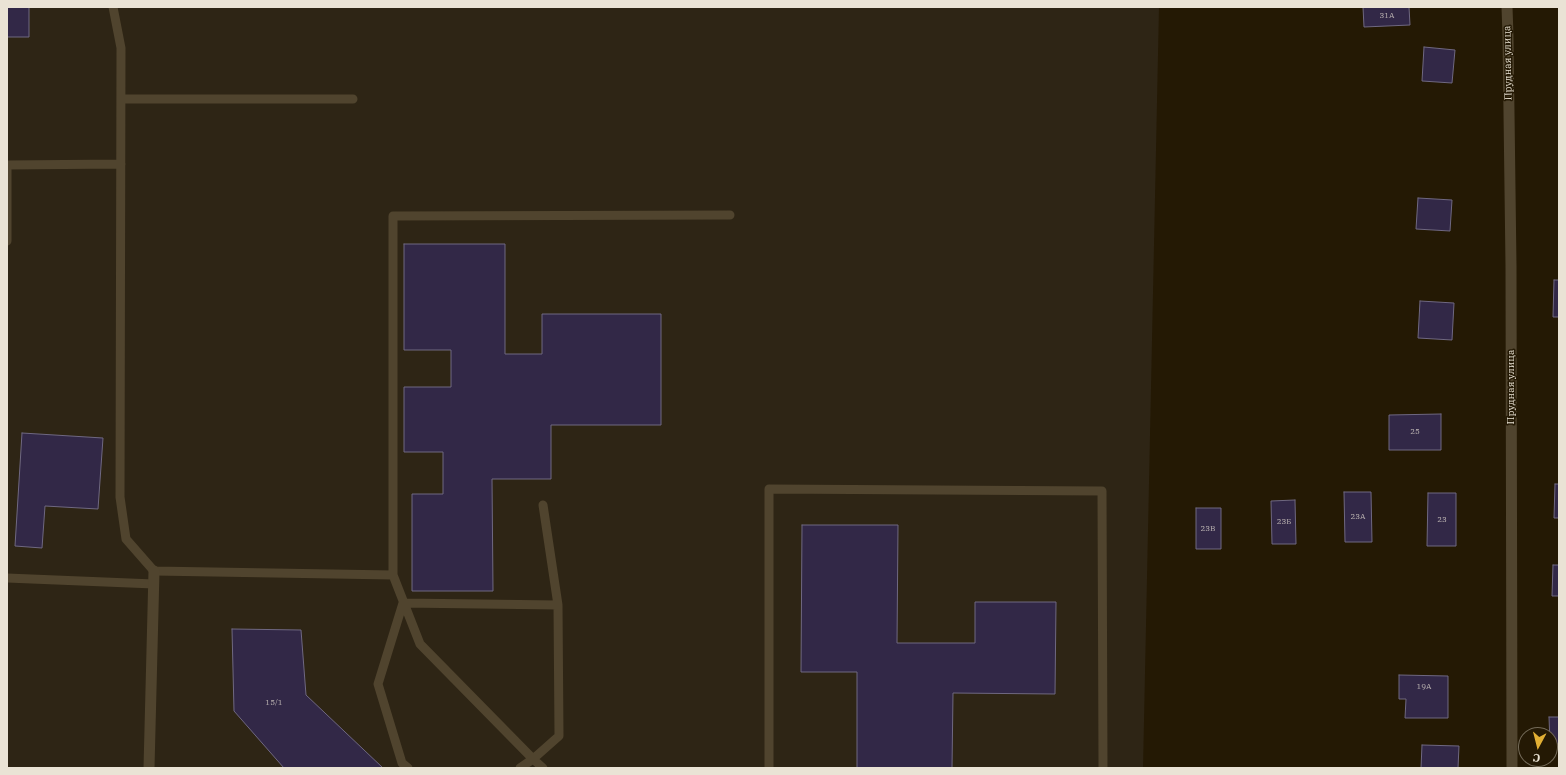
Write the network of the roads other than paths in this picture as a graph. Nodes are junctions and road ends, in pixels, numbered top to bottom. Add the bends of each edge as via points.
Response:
1 (113, 7) edge
2 (1507, 7) edge
3 (121, 99) junction
4 (353, 99) dead end
5 (121, 164) junction
6 (7, 165) edge
7 (730, 215) dead end
8 (7, 241) edge
9 (543, 505) dead end
10 (154, 571) junction
11 (393, 575) junction
12 (7, 578) edge
13 (154, 584) junction
14 (403, 603) junction
15 (558, 604) junction
16 (533, 760) junction
17 (149, 768) edge
18 (408, 768) edge
19 (520, 768) edge
20 (543, 768) edge
21 (769, 768) edge
22 (1103, 768) edge
23 (1512, 768) edge

1 - 3 lane via 120,48
2 - 23 street, Прудная улица via 1511,274
3 - 4 lane
3 - 5 lane
5 - 6 lane
5 - 10 lane via 120,497 126,539
6 - 8 lane
7 - 11 lane via 393,216
9 - 15 lane
10 - 11 lane
10 - 13 street
11 - 14 lane
12 - 13 lane
13 - 17 street
14 - 15 lane
14 - 16 lane via 420,644
14 - 18 lane via 378,684 402,762
15 - 16 lane via 560,736
16 - 19 lane
16 - 20 lane
21 - 22 lane via 769,489 777,489 1102,491

